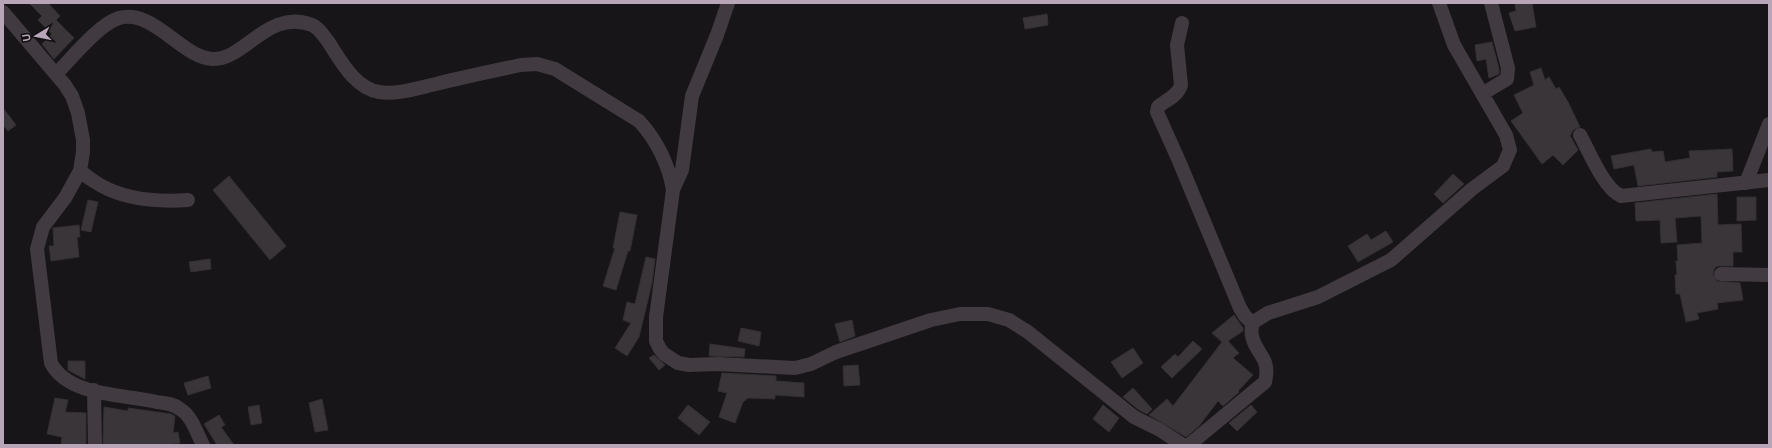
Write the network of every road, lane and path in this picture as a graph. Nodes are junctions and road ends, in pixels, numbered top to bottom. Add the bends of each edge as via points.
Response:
1 (728, 3) edge
2 (1439, 3) edge
3 (1491, 3) edge
4 (3, 12) edge
5 (1182, 23) dead end
6 (56, 74) junction
7 (1482, 94) junction
8 (1769, 124) edge
9 (1580, 135) dead end
10 (80, 171) junction
11 (1769, 180) edge
12 (1746, 183) junction
13 (672, 190) junction
14 (188, 200) dead end
15 (1721, 274) dead end
16 (1769, 275) edge
17 (1252, 323) junction
18 (94, 390) junction
19 (95, 445) edge
20 (204, 445) edge
21 (1183, 445) edge
22 (1189, 445) edge

1 - 13 street via 692,96 682,170
2 - 7 street via 1454,45
3 - 7 street via 1509,75 1507,79
4 - 6 street
5 - 17 street via 1177,45 1181,85 1175,95 1158,107 1157,112 1240,308
6 - 10 street via 72,96 78,113 83,140
6 - 13 street via 105,25 117,19 128,18 144,21 198,56 214,59 231,54 268,29 293,23 313,26 354,77 364,86 380,92 407,90 521,65 537,64 555,69 638,121 656,144 669,171
7 - 17 street via 1509,143 1510,150 1503,166 1472,189 1391,260 1318,297 1268,313
8 - 12 street
9 - 12 street via 1608,185 1621,196
10 - 14 street via 100,186 121,194 166,201
10 - 18 street via 65,198 43,227 37,249 51,363 62,377 80,387
11 - 12 street
13 - 21 street via 656,317 656,341 664,354 678,363 795,368 931,320 960,314 988,314 1009,320 1028,332 1134,417
15 - 16 street
17 - 22 street via 1252,337 1264,359 1267,372 1264,382
18 - 19 street
18 - 20 street via 175,406 187,415

